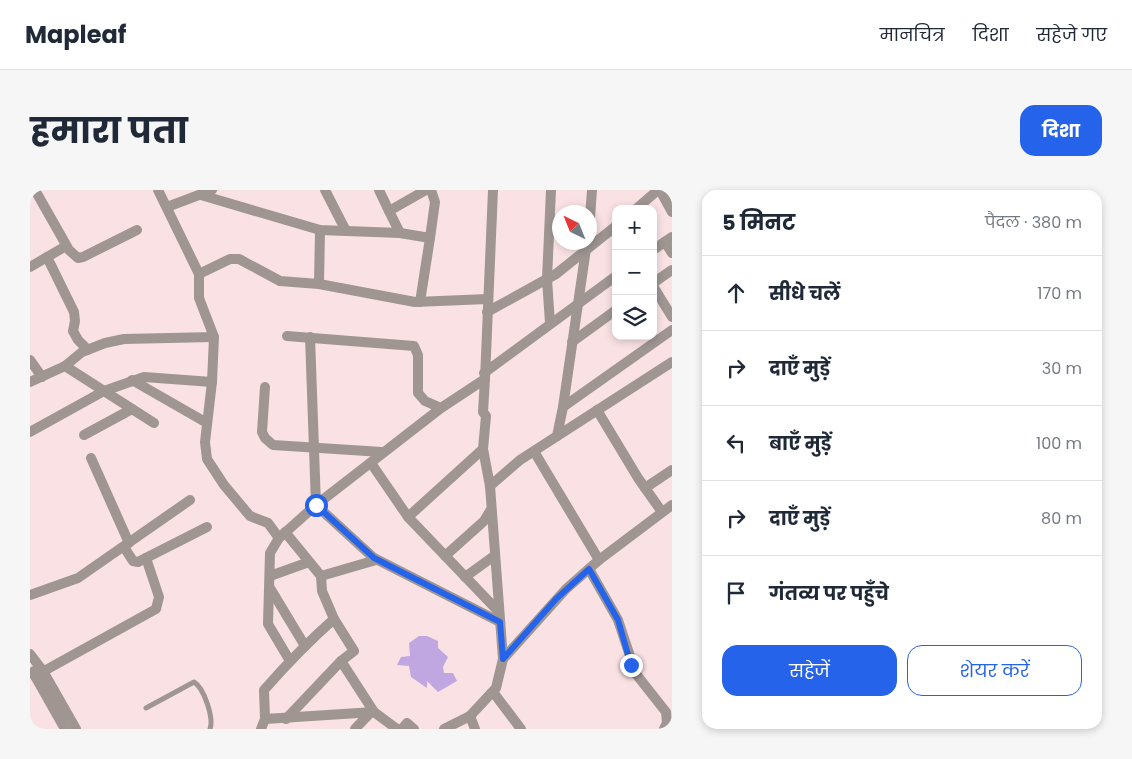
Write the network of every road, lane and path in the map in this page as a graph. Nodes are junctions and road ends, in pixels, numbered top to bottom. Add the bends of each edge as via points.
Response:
1 (35, 190) edge
2 (158, 190) edge
3 (212, 190) edge
4 (325, 190) edge
5 (379, 190) edge
6 (426, 190) edge
7 (431, 190) edge
8 (493, 190) edge
9 (551, 190) edge
10 (592, 190) edge
11 (659, 190) edge
12 (201, 195) junction
13 (591, 205) edge
14 (641, 205) edge
15 (167, 207) junction
16 (389, 211) junction
17 (672, 212) edge
18 (612, 229) edge
19 (137, 230) dead end
20 (320, 230) junction
21 (346, 231) junction
22 (400, 233) junction
23 (430, 238) junction
24 (597, 239) edge
25 (668, 239) edge
26 (66, 246) junction
27 (657, 247) edge
28 (582, 250) edge
29 (586, 250) edge
30 (672, 253) edge
31 (47, 257) junction
32 (30, 267) edge
33 (672, 270) edge
34 (199, 274) junction
35 (547, 279) junction
36 (612, 279) edge
37 (657, 282) edge
38 (319, 284) junction
39 (657, 292) edge
40 (488, 299) junction
41 (579, 301) junction
42 (420, 302) junction
43 (487, 312) junction
44 (612, 313) edge
45 (672, 317) edge
46 (550, 323) junction
47 (672, 330) edge
48 (287, 336) dead end
49 (214, 337) junction
50 (310, 338) junction
51 (572, 342) junction
52 (88, 350) junction
53 (30, 360) edge
54 (672, 362) edge
55 (65, 366) junction
56 (484, 376) junction
57 (42, 377) junction
58 (132, 380) junction
59 (30, 382) edge
60 (212, 382) junction
61 (265, 387) dead end
62 (104, 391) junction
63 (563, 407) junction
64 (440, 408) junction
65 (132, 409) junction
66 (597, 410) junction
67 (154, 423) dead end
68 (207, 423) junction
69 (30, 432) edge
70 (84, 435) dead end
71 (557, 436) junction
72 (312, 446) junction
73 (483, 450) junction
74 (382, 452) junction
75 (535, 452) junction
76 (91, 458) dead end
77 (370, 463) junction
78 (672, 470) edge
79 (490, 486) junction
80 (645, 488) junction
81 (190, 500) dead end
82 (316, 505) junction
83 (672, 505) edge
84 (490, 510) junction
85 (662, 512) junction
86 (408, 517) junction
87 (207, 527) dead end
88 (282, 535) junction
89 (126, 545) junction
90 (445, 556) junction
91 (494, 556) junction
92 (146, 558) junction
93 (374, 558) junction
94 (599, 560) junction
95 (309, 562) junction
96 (589, 569) junction
97 (270, 576) junction
98 (320, 576) junction
99 (465, 577) junction
100 (270, 588) junction
101 (30, 595) edge
102 (500, 617) junction
103 (334, 619) junction
104 (305, 646) junction
105 (32, 658) edge
106 (503, 659) junction
107 (290, 661) junction
108 (341, 661) junction
109 (39, 674) junction
110 (493, 692) junction
111 (146, 708) dead end
112 (372, 712) junction
113 (470, 716) junction
114 (670, 718) edge
115 (288, 719) junction
116 (263, 724) edge
117 (65, 729) edge
118 (76, 729) edge
119 (210, 729) edge
120 (296, 729) edge
121 (355, 729) edge
122 (397, 729) edge
123 (402, 729) edge
124 (414, 729) edge
125 (444, 729) edge
126 (475, 729) edge
127 (521, 729) edge
128 (664, 729) edge

1 - 26 street
2 - 15 street
3 - 12 street
4 - 21 street
5 - 16 street
6 - 16 street
7 - 23 street via 435,202
8 - 40 street
9 - 35 street
10 - 13 street
11 - 14 street
11 - 17 street
12 - 15 street
12 - 20 street
15 - 34 street
16 - 22 street
18 - 24 street
19 - 26 street via 83,257 73,255
20 - 21 street
20 - 38 street
21 - 22 street
22 - 23 street
23 - 42 street
25 - 27 street
25 - 30 street
26 - 31 street
28 - 35 street
29 - 41 street
31 - 32 street
31 - 52 street via 74,312 73,331
33 - 37 street
34 - 38 street via 239,259 280,281
34 - 49 street via 199,298
35 - 43 street
35 - 46 street
36 - 41 street
38 - 42 street
39 - 45 street
40 - 42 street
40 - 43 street
41 - 46 street
41 - 51 street
43 - 56 street
44 - 51 street
46 - 56 street
47 - 63 street
48 - 50 street
49 - 52 street via 124,339
49 - 60 street
50 - 64 street via 414,346 418,355 418,393 425,401
50 - 72 street
51 - 63 street
52 - 55 street
53 - 57 street
54 - 66 street
55 - 57 street
55 - 62 street
56 - 64 street
56 - 73 street via 483,412 486,416
57 - 59 street
58 - 60 street via 156,376
58 - 62 street
58 - 68 street
60 - 68 street
61 - 72 street via 262,423 265,438 279,446
62 - 65 street
62 - 69 street
63 - 71 street
64 - 74 street
65 - 67 street
65 - 70 street
66 - 71 street
66 - 80 street
68 - 88 street via 205,451 211,467 250,516 268,523
71 - 75 street
72 - 74 street
72 - 82 street
73 - 79 street
73 - 86 street
74 - 77 street
75 - 79 street via 520,460
75 - 94 street
76 - 89 street
77 - 82 street
77 - 86 street
78 - 80 street
79 - 84 street
80 - 85 street
81 - 89 street
82 - 88 street
82 - 93 street
83 - 85 street
84 - 90 street via 484,521
84 - 91 street
85 - 94 street
86 - 90 street
87 - 92 street
88 - 95 street
88 - 97 street via 270,553
89 - 92 street via 134,562
89 - 101 street via 78,578
90 - 99 street
91 - 99 street
91 - 102 street
92 - 109 street via 159,597 156,609
93 - 98 street via 376,560
93 - 102 street
94 - 96 street
95 - 97 street
95 - 98 street
96 - 106 street via 559,596
96 - 114 street via 618,620 636,674
97 - 100 street
98 - 103 street via 322,591
99 - 102 street
100 - 104 street
100 - 107 street via 268,624
102 - 106 street
103 - 104 street
103 - 108 street via 354,652
104 - 107 street
105 - 109 street
106 - 110 street
107 - 116 street via 264,690
108 - 112 street
108 - 115 street
109 - 117 street
109 - 118 street
110 - 113 street
110 - 127 street
111 - 119 lane via 194,682 200,687 211,719
112 - 115 street
112 - 121 street
112 - 122 street
113 - 125 street
113 - 126 street
114 - 128 street
115 - 116 street
115 - 120 street
123 - 124 street via 407,723

